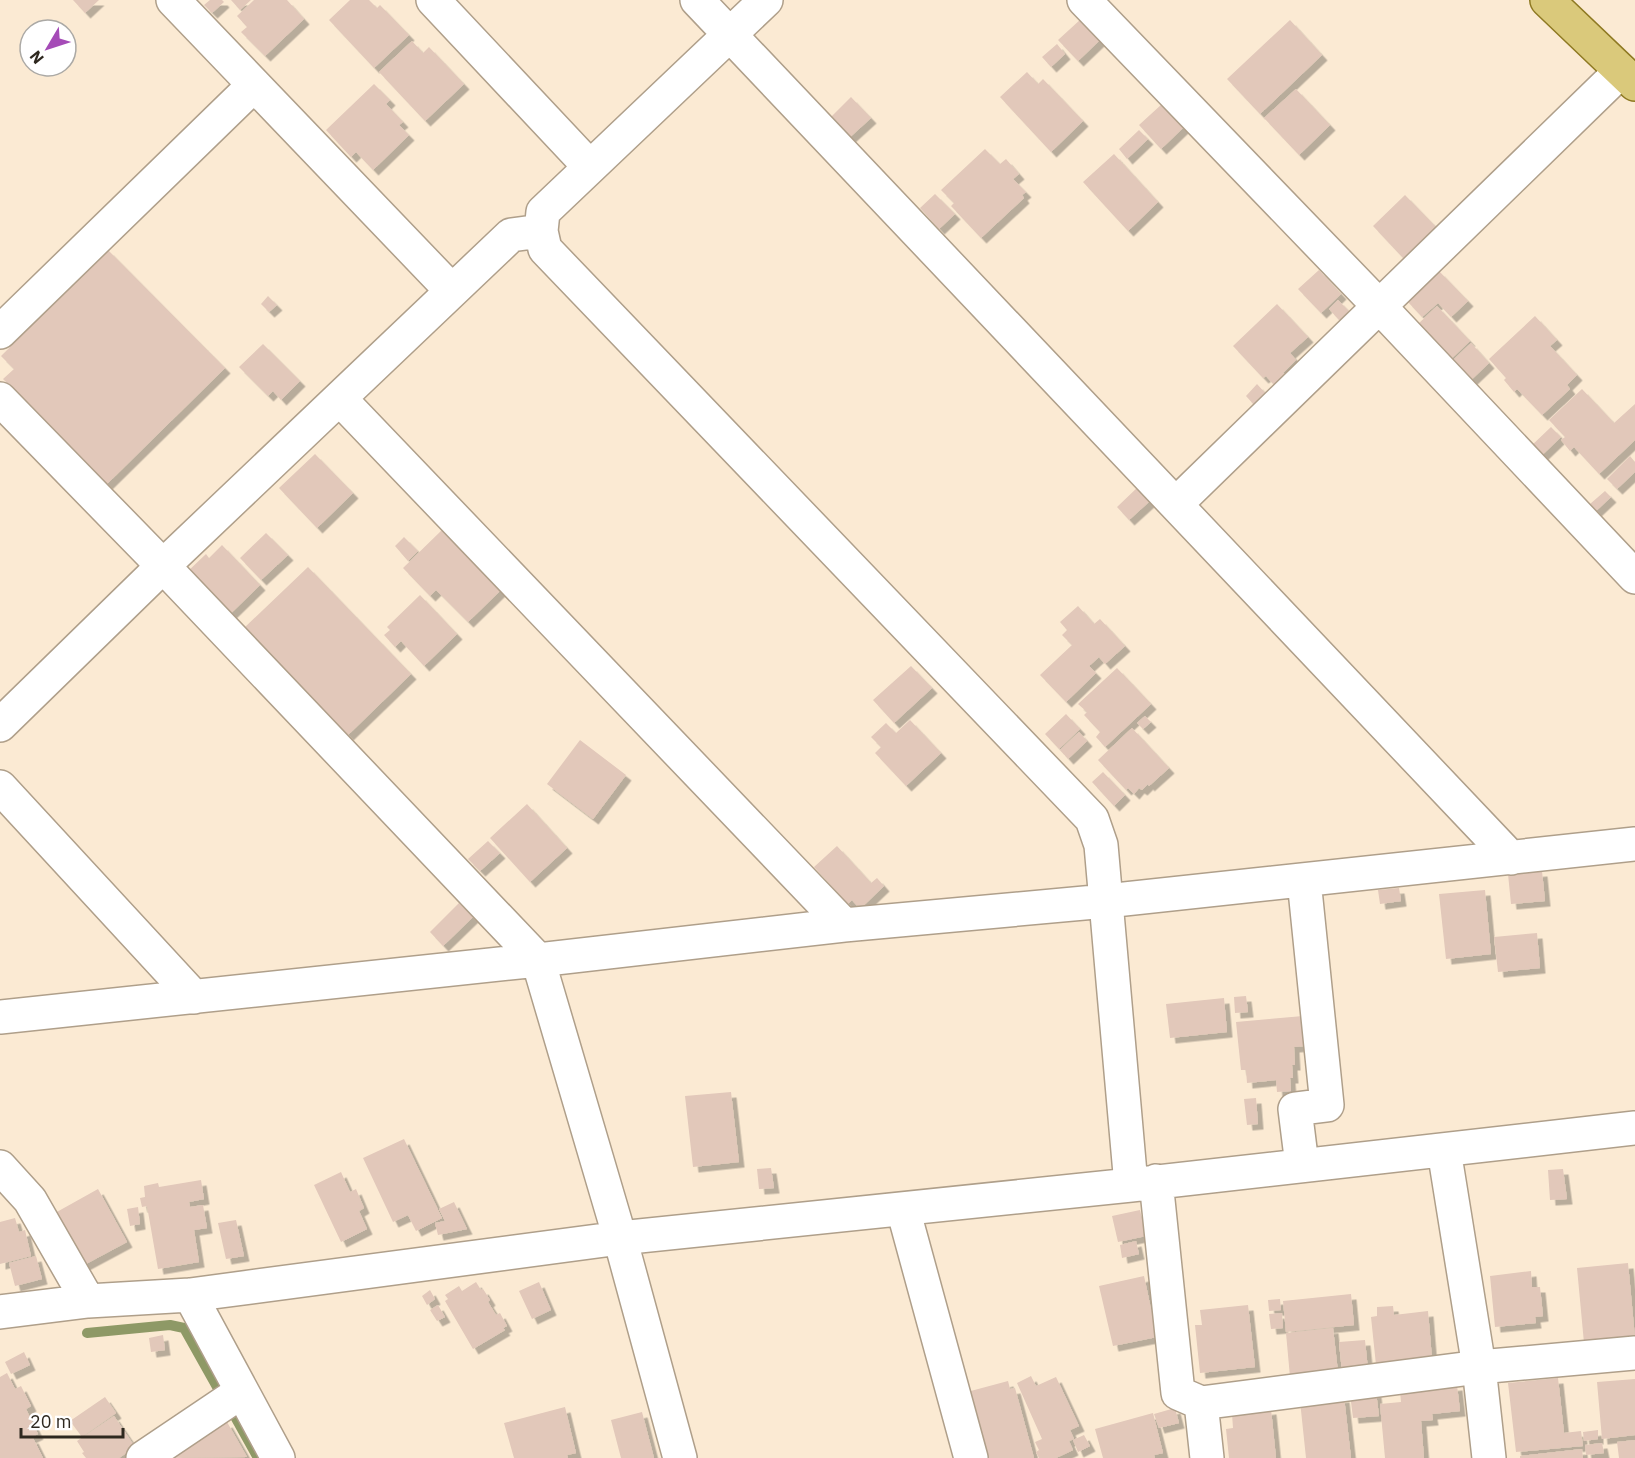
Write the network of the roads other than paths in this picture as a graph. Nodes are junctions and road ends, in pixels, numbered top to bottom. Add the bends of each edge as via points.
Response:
1 (172, 0) edge
2 (433, 0) edge
3 (697, 0) edge
4 (766, 0) edge
5 (1084, 0) edge
6 (1547, 0) edge
7 (730, 34) junction
8 (1628, 78) edge
9 (254, 85) junction
10 (590, 167) junction
11 (541, 231) junction
12 (452, 291) junction
13 (1379, 306) junction
14 (0, 332) edge
15 (0, 399) edge
16 (340, 399) junction
17 (1176, 504) junction
18 (163, 566) junction
19 (1635, 577) edge
20 (0, 725) edge
21 (0, 787) edge
22 (1635, 844) edge
23 (1511, 858) junction
24 (1304, 880) junction
25 (1106, 901) junction
26 (844, 925) junction
27 (538, 960) junction
28 (194, 997) junction
29 (0, 1017) edge
30 (1635, 1128) edge
31 (1444, 1150) junction
32 (1302, 1165) junction
33 (0, 1167) edge
34 (1143, 1183) junction
35 (903, 1209) junction
36 (620, 1238) junction
37 (190, 1295) junction
38 (88, 1301) junction
39 (0, 1312) edge
40 (1635, 1353) edge
41 (1479, 1367) junction
42 (241, 1392) junction
43 (1201, 1402) junction
44 (143, 1458) edge
45 (278, 1458) edge
46 (680, 1458) edge
47 (971, 1458) edge
48 (1207, 1458) edge
49 (1489, 1458) edge

1 - 9 street
2 - 10 street
3 - 7 street
4 - 7 street
5 - 13 street
6 - 8 main road
7 - 10 street
7 - 17 street
8 - 13 street
9 - 12 street
9 - 14 street
10 - 11 street via 543,212
11 - 12 street via 511,235
11 - 25 street via 545,249 1092,819 1101,845
12 - 16 street
13 - 17 street
13 - 19 street
15 - 18 street
16 - 18 street
16 - 26 street
17 - 23 street
18 - 20 street
18 - 27 street
21 - 28 street
22 - 23 street
23 - 24 street
24 - 25 street
24 - 32 street via 1327,1105 1295,1109
25 - 26 street
25 - 34 street
26 - 27 street
27 - 28 street
27 - 36 street
28 - 29 street
30 - 31 street
31 - 32 street
31 - 41 street
32 - 34 street
33 - 38 street via 30,1200
34 - 35 street
34 - 43 street via 1178,1393
35 - 36 street
35 - 47 street
36 - 37 street
36 - 46 street
37 - 38 street
37 - 42 street
38 - 39 street
40 - 41 street
41 - 43 street
41 - 49 street
42 - 44 street
42 - 45 street
43 - 48 street

